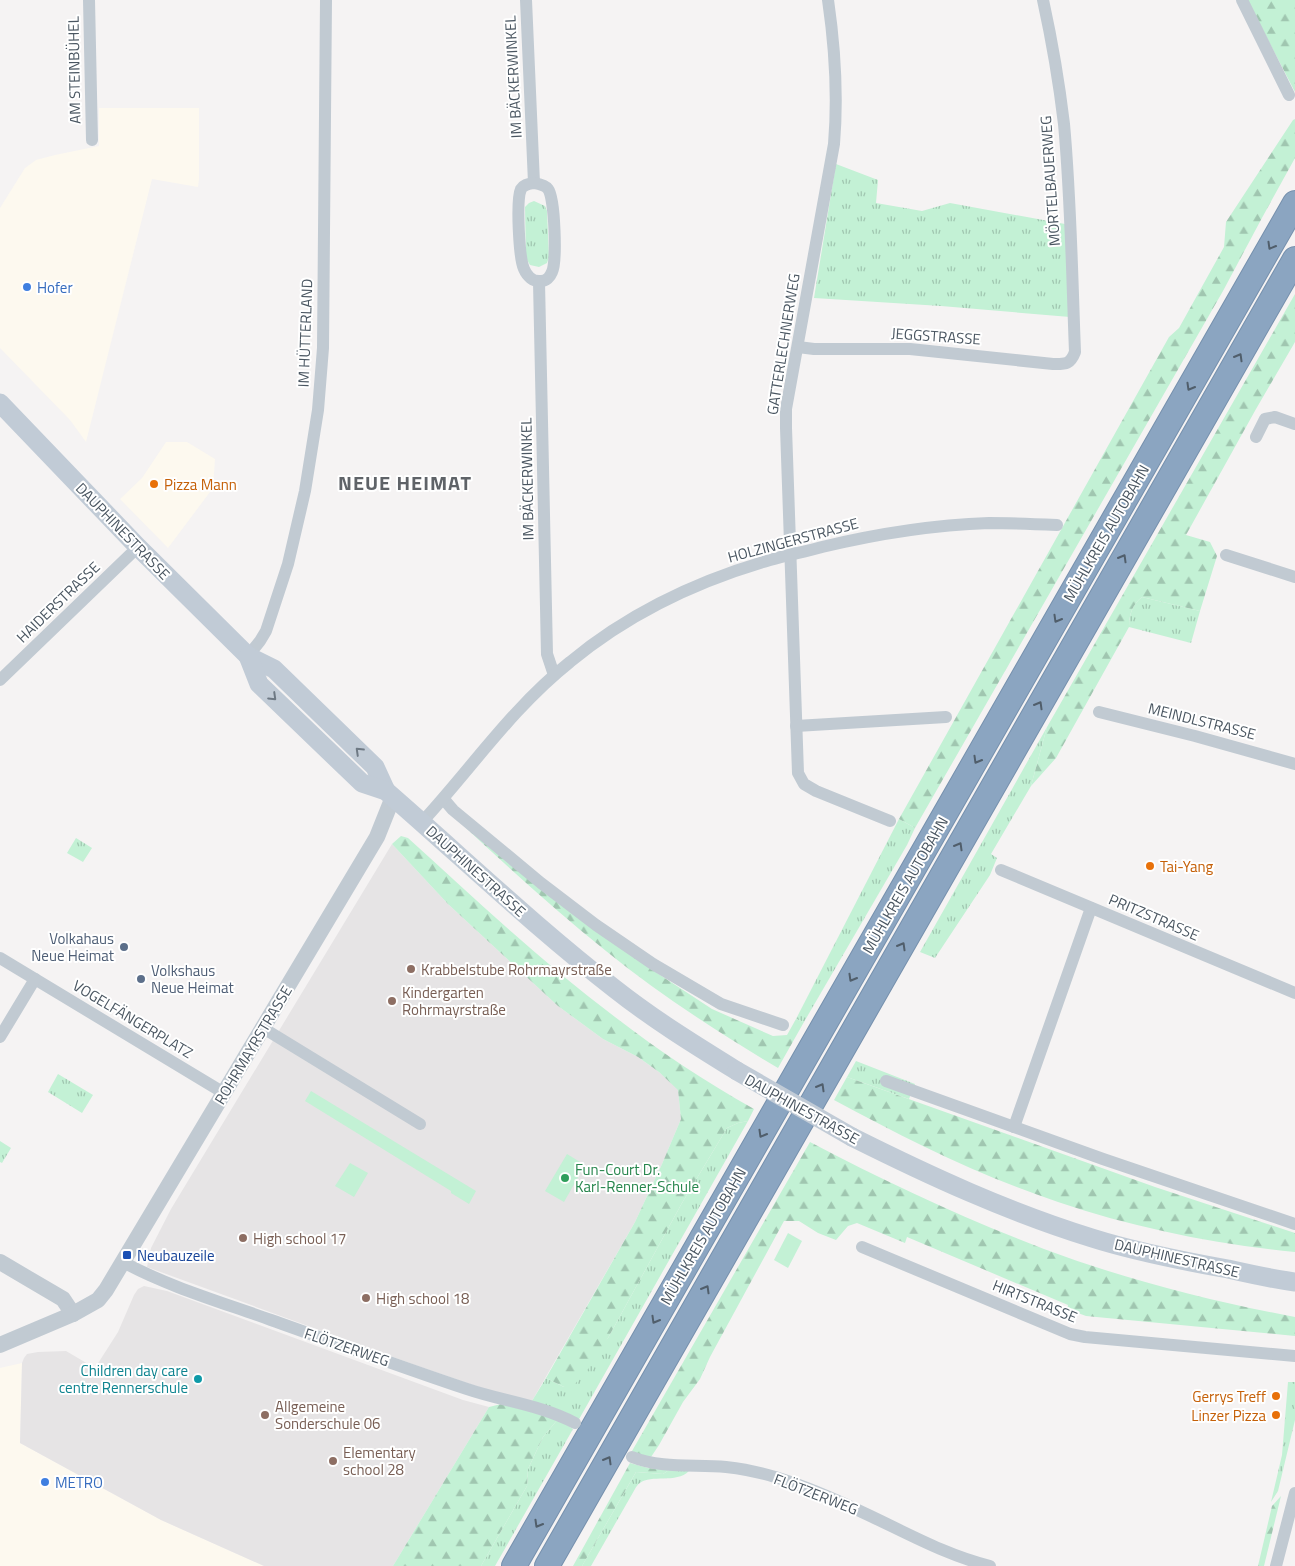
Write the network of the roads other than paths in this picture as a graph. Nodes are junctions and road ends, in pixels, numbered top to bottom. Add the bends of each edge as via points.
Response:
1 (89, 0) edge
2 (326, 0) edge
3 (526, 0) edge
4 (828, 0) edge
5 (1043, 0) edge
6 (1242, 0) edge
7 (1289, 95) dead end
8 (92, 140) dead end
9 (534, 183) junction
10 (1295, 203) edge
11 (1295, 259) edge
12 (539, 282) junction
13 (798, 347) junction
14 (1072, 360) joint
15 (0, 403) edge
16 (1295, 424) edge
17 (1256, 437) dead end
18 (1057, 525) dead end
19 (138, 547) junction
20 (790, 555) junction
21 (1226, 555) dead end
22 (1295, 577) edge
23 (248, 656) junction
24 (554, 675) junction
25 (0, 680) edge
26 (1099, 712) dead end
27 (946, 717) dead end
28 (796, 726) junction
29 (1295, 764) edge
30 (390, 794) junction
31 (444, 798) junction
32 (890, 821) dead end
33 (422, 822) junction
34 (1001, 870) dead end
35 (1091, 908) junction
36 (0, 958) edge
37 (36, 979) junction
38 (1295, 993) edge
39 (783, 1025) dead end
40 (263, 1028) junction
41 (0, 1037) edge
42 (886, 1081) dead end
43 (224, 1093) junction
44 (420, 1124) dead end
45 (1014, 1127) junction
46 (1295, 1224) edge
47 (862, 1247) dead end
48 (0, 1262) edge
49 (123, 1262) junction
50 (1295, 1282) edge
51 (74, 1314) junction
52 (0, 1346) edge
53 (1295, 1356) edge
54 (575, 1423) dead end
55 (632, 1456) dead end
56 (1295, 1493) edge
57 (514, 1566) edge
58 (547, 1566) edge
59 (990, 1566) edge
60 (1276, 1566) edge

1 - 8 street, AM STEINBÜHEL
2 - 23 street, IM HÜTTERLAND via 323,348 318,410 305,491 288,564 266,631
3 - 9 street, IM BÄCKERWINKEL
4 - 13 street, GATTERLECHNERWEG via 836,82 834,144
5 - 14 street, MÖRTELBAUERWEG via 1053,44 1067,166 1075,352
6 - 7 street
9 - 12 street via 521,190 520,239 523,269 529,278
9 - 12 street via 548,189 552,198 555,257 552,274
10 -> 57 highway, MÜHLKREIS AUTOBAHN
58 -> 11 highway, MÜHLKREIS AUTOBAHN
12 - 24 street, IM BÄCKERWINKEL via 547,654
13 - 14 street, JEGGSTRASSE via 910,349 1053,364
13 - 20 street, GATTERLECHNERWEG via 786,409
15 - 19 main road, DAUPHINESTRASSE
16 - 17 street via 1275,417 1265,419
18 - 20 street, HOLZINGERSTRASSE via 989,523 905,530
19 - 23 main road, DAUPHINESTRASSE
19 - 25 street, HAIDERSTRASSE
20 - 24 street, HOLZINGERSTRASSE via 728,573 663,601 605,635
20 - 28 street, GATTERLECHNERWEG
21 - 22 street
23 - 30 main road, DAUPHINESTRASSE via 274,669 369,761
24 - 31 street, HOLZINGERSTRASSE via 506,722
26 - 29 street, MEINDLSTRASSE
27 - 28 street
28 - 32 street, GATTERLECHNERWEG via 798,773 804,784
30 - 33 main road, DAUPHINESTRASSE
30 - 40 street, ROHRMAYRSTRASSE via 377,837
31 - 33 street, HOLZINGERSTRASSE
31 - 39 street, DAUPHINESTRASSE via 453,810 541,883 645,959 721,1004
33 - 50 main road, DAUPHINESTRASSE, bridge via 548,935 616,990 679,1035 852,1137 918,1170 1038,1220 1093,1238 1190,1262
34 - 35 street, PRITZSTRASSE
35 - 38 street, PRITZSTRASSE
35 - 45 street
36 - 37 street, VOGELFÄNGERPLATZ
37 - 41 street
37 - 43 street, VOGELFÄNGERPLATZ
40 - 43 street, ROHRMAYRSTRASSE
40 - 44 street
42 - 45 street
43 - 49 street, ROHRMAYRSTRASSE
45 - 46 street
47 - 53 street, HIRTSTRASSE via 1070,1334
48 - 51 street via 63,1299
49 - 51 street, ROHRMAYRSTRASSE via 98,1300
49 - 54 street, FLÖTZERWEG via 205,1297 468,1390 544,1410
51 - 52 street
55 - 59 street, FLÖTZERWEG via 661,1465 726,1467 782,1480 837,1500 948,1552
56 - 60 street

